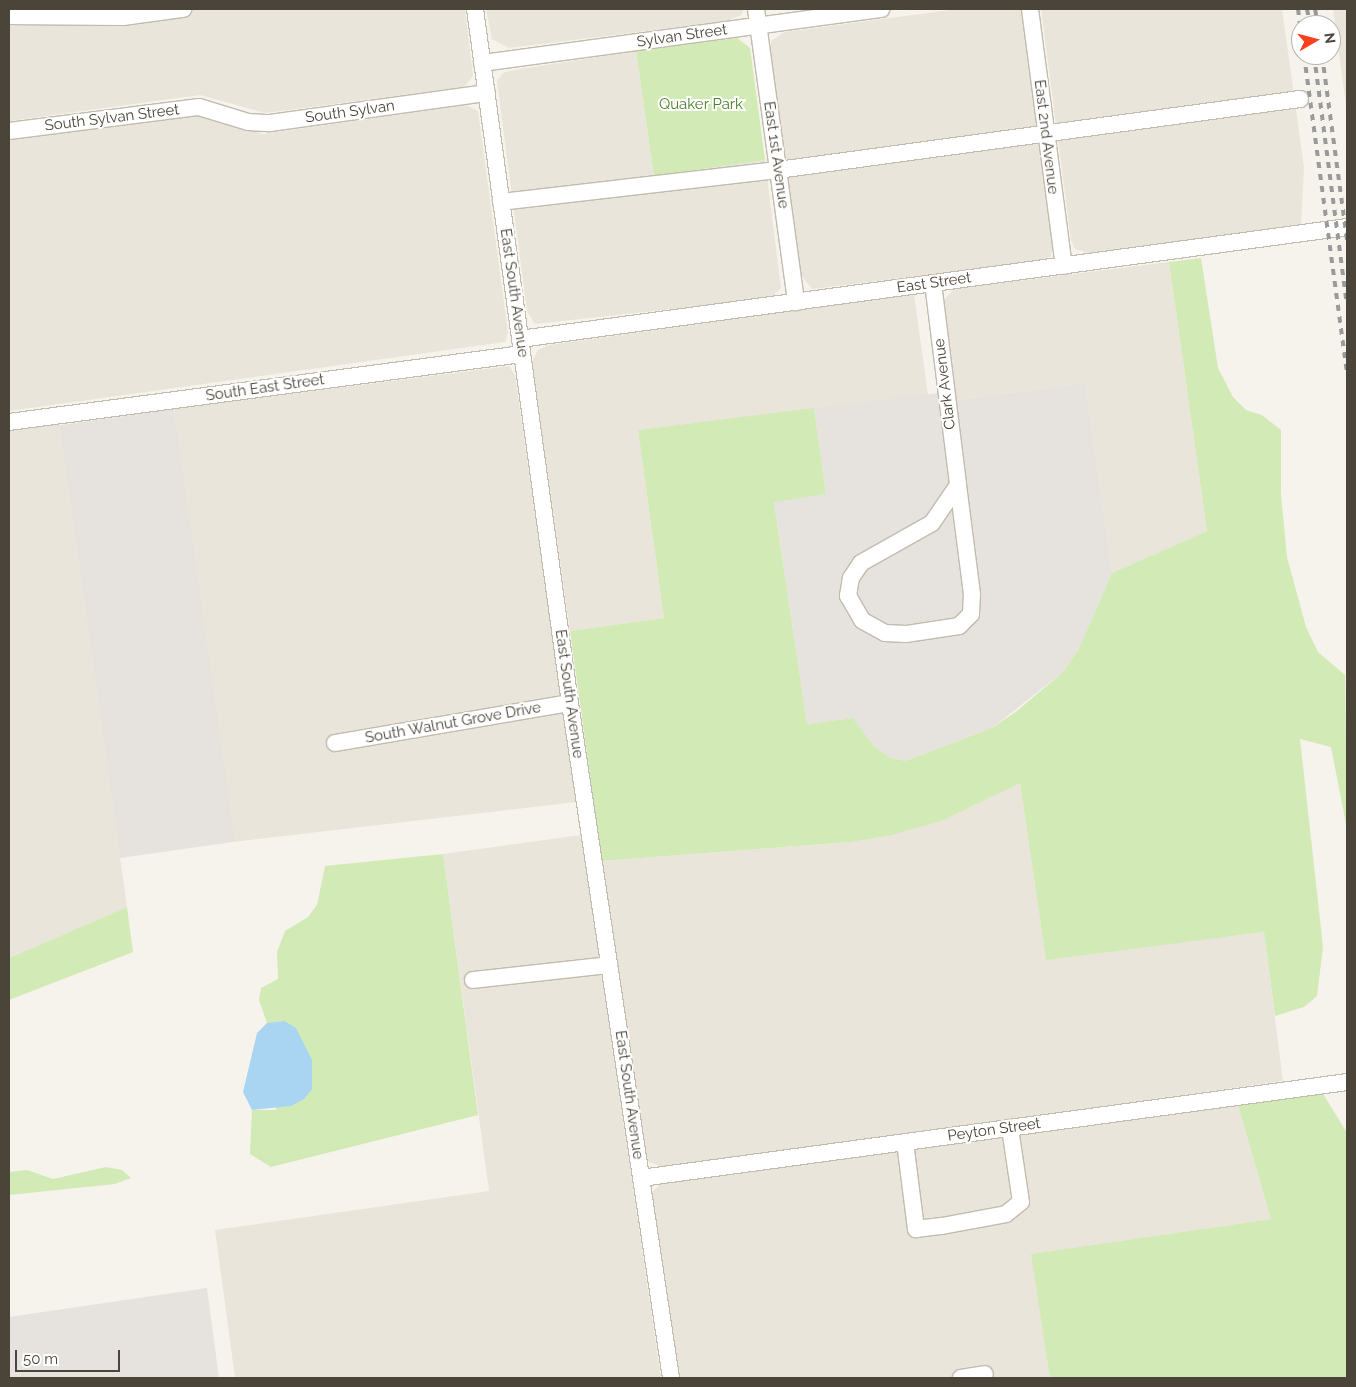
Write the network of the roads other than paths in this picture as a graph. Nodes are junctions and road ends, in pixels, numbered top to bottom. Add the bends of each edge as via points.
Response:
1 (183, 9) edge
2 (475, 9) edge
3 (756, 9) edge
4 (881, 9) edge
5 (1030, 9) edge
6 (9, 16) edge
7 (758, 26) junction
8 (482, 63) junction
9 (487, 94) junction
10 (1300, 99) dead end
11 (215, 109) joint
12 (9, 131) edge
13 (1045, 133) junction
14 (778, 170) junction
15 (501, 202) junction
16 (1347, 227) edge
17 (1064, 266) junction
18 (933, 283) junction
19 (796, 302) junction
20 (521, 346) junction
21 (9, 422) edge
22 (958, 486) junction
23 (570, 703) junction
24 (335, 743) dead end
25 (610, 965) junction
26 (473, 980) dead end
27 (1347, 1082) edge
28 (1010, 1128) junction
29 (905, 1142) junction
30 (641, 1178) junction
31 (985, 1374) dead end
32 (671, 1378) edge
33 (961, 1378) edge

1 - 6 street via 123,17
2 - 8 street, East South Avenue
3 - 7 street, East 1st Avenue
4 - 7 street, Sylvan Street
5 - 13 street, East 2nd Avenue
7 - 8 street, Sylvan Street
7 - 14 street, East 1st Avenue
8 - 9 street, East South Avenue
9 - 11 street, South Sylvan via 270,123 248,122
9 - 15 street, East South Avenue
10 - 13 street
11 - 12 street, South Sylvan Street via 192,107
13 - 14 street
13 - 17 street, East 2nd Avenue
14 - 15 street
14 - 19 street, East 1st Avenue
15 - 20 street, East South Avenue
16 - 17 street, East Street
17 - 18 street, East Street
18 - 19 street, East Street
18 - 22 street, Clark Avenue
19 - 20 street, East Street
20 - 21 street, South East Street
20 - 23 street, East South Avenue
22 - 22 street, Clark Avenue via 972,594 971,614 959,626 906,634 885,633 862,620 848,596 851,578 861,562 932,523
23 - 24 street, South Walnut Grove Drive
23 - 25 street, East South Avenue
25 - 26 street
25 - 30 street, East South Avenue
27 - 28 street, Peyton Street
28 - 29 street, Peyton Street
28 - 29 street via 1020,1202 1006,1214 934,1227 916,1229 913,1221
29 - 30 street, Peyton Street
30 - 32 street, East South Avenue
31 - 33 street

